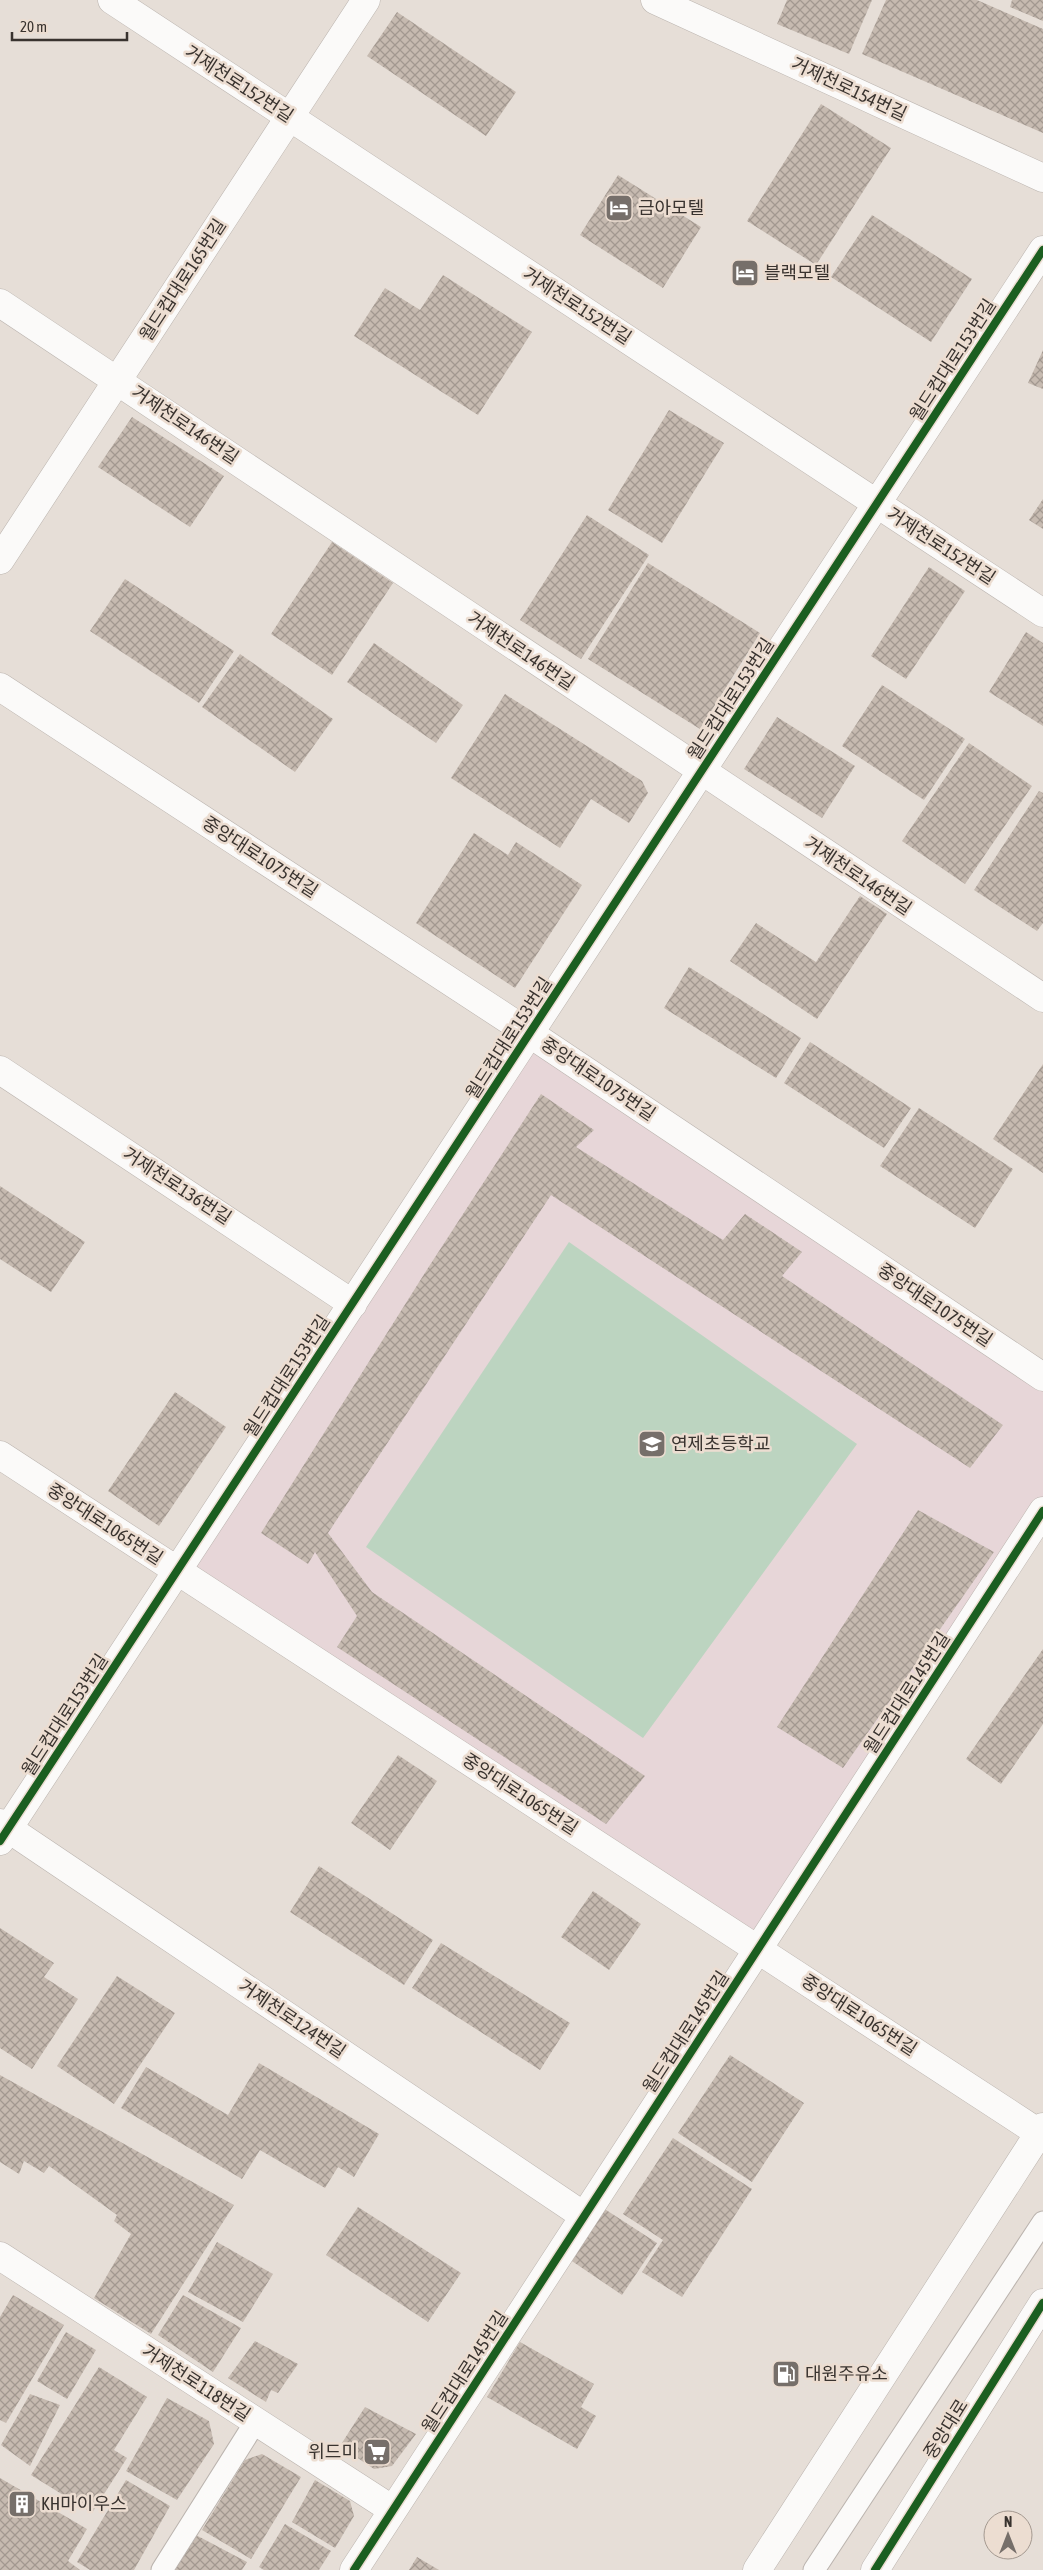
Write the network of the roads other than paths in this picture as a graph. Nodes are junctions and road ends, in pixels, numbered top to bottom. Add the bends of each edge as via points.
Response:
1 (112, 0) edge
2 (366, 0) edge
3 (655, 0) edge
4 (289, 117) junction
5 (1043, 178) edge
6 (1043, 250) edge
7 (0, 303) edge
8 (117, 380) junction
9 (877, 504) junction
10 (0, 560) edge
11 (1043, 613) edge
12 (0, 687) edge
13 (701, 772) junction
14 (1043, 998) edge
15 (530, 1033) junction
16 (0, 1070) edge
17 (353, 1304) junction
18 (1043, 1377) edge
19 (0, 1455) edge
20 (1043, 1511) edge
21 (177, 1571) junction
22 (3, 1831) edge
23 (758, 1949) junction
24 (1041, 2130) edge
25 (584, 2216) junction
26 (1043, 2222) edge
27 (0, 2256) edge
28 (1043, 2303) edge
29 (256, 2421) junction
30 (393, 2510) junction
31 (162, 2570) edge
32 (354, 2570) edge
33 (757, 2570) edge
34 (814, 2570) edge
35 (875, 2570) edge

1 - 4 street, 거제천로152번길
2 - 4 street, 월드컵대로165번길
3 - 5 street, 거제천로154번길
4 - 8 street, 월드컵대로165번길
4 - 9 street, 거제천로152번길
6 - 9 street, 월드컵대로153번길
7 - 8 street, 거제천로146번길
8 - 10 street, 월드컵대로165번길
8 - 13 street, 거제천로146번길
9 - 11 street, 거제천로152번길
9 - 13 street, 월드컵대로153번길
12 - 15 street, 중앙대로1075번길
13 - 14 street, 거제천로146번길
13 - 15 street, 월드컵대로153번길
15 - 17 street, 월드컵대로153번길
15 - 18 street, 중앙대로1075번길
16 - 17 street, 거제천로136번길
17 - 21 street, 월드컵대로153번길
19 - 21 street, 중앙대로1065번길
20 - 23 street, 월드컵대로145번길
21 - 22 street, 월드컵대로153번길
21 - 23 street, 중앙대로1065번길
22 - 25 street, 거제천로124번길
23 - 24 street, 중앙대로1065번길
23 - 25 street, 월드컵대로145번길
24 - 33 street
25 - 30 street, 월드컵대로145번길
26 - 34 lane
27 - 29 street, 거제천로118번길
28 - 35 street, 중앙대로
29 - 30 street, 거제천로118번길
29 - 31 lane
30 - 32 street, 월드컵대로145번길

